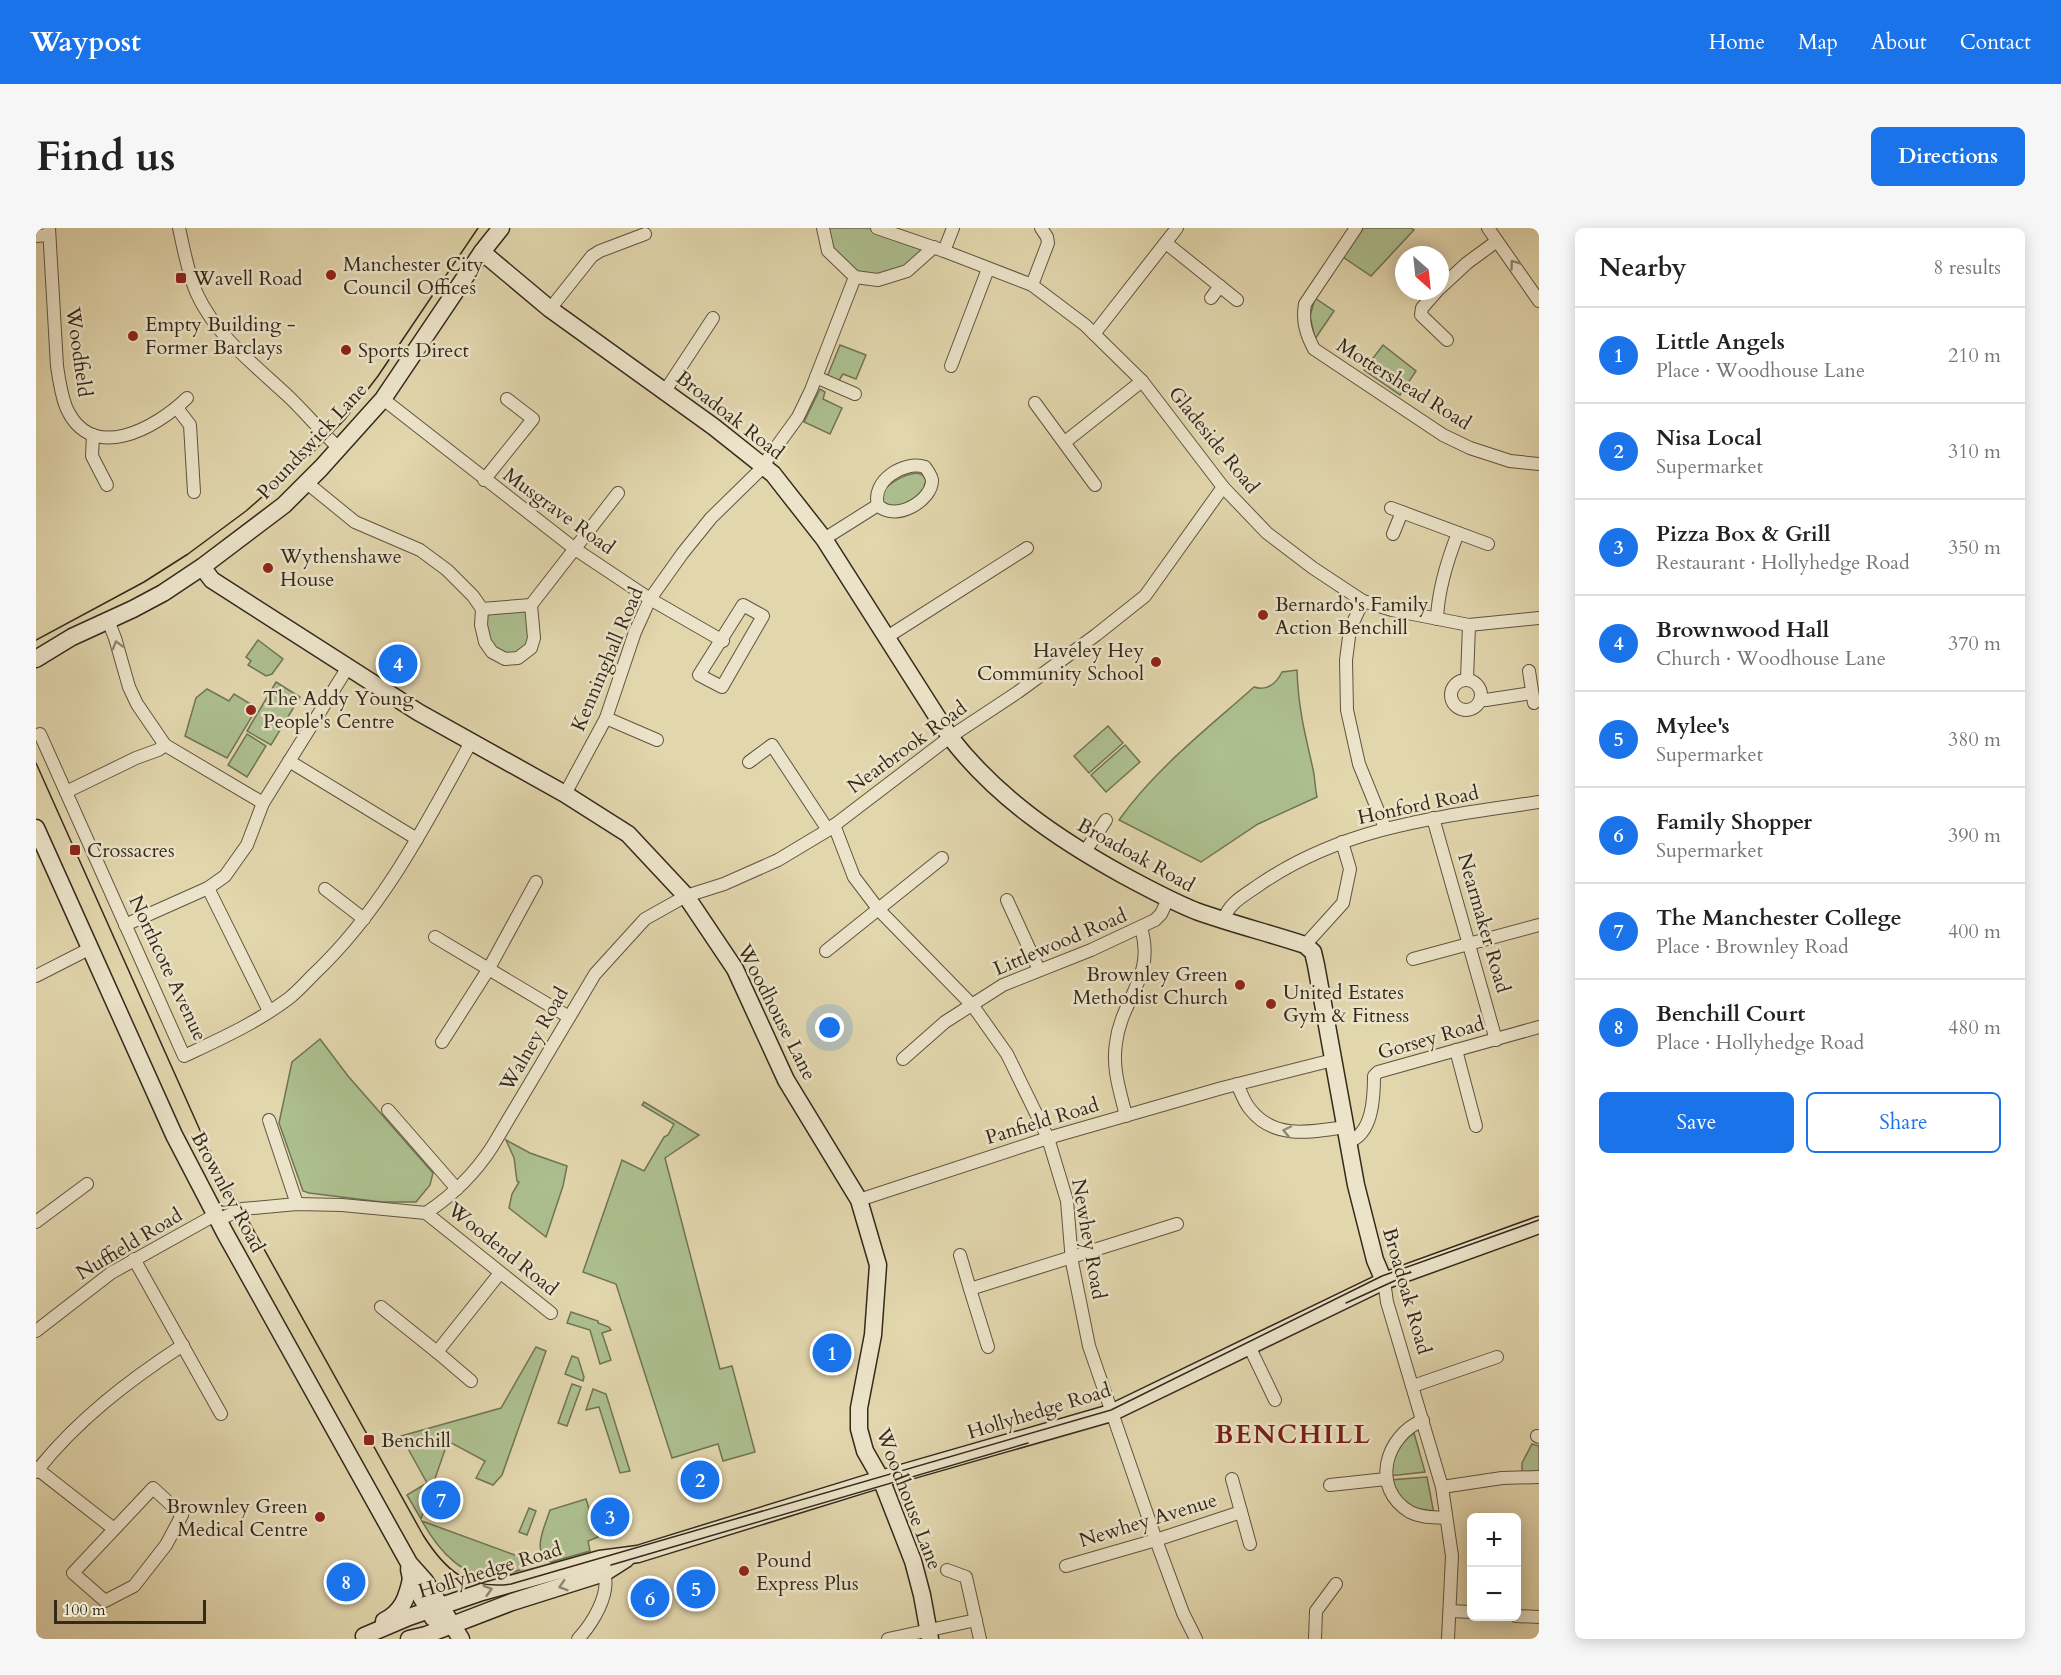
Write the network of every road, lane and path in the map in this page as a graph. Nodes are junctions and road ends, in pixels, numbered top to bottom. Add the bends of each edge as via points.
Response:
1 (179, 228) edge
2 (501, 228) edge
3 (823, 228) edge
4 (878, 228) edge
5 (953, 228) edge
6 (1041, 228) edge
7 (1177, 228) edge
8 (1356, 228) edge
9 (1488, 228) edge
10 (49, 231) edge
11 (645, 234) dead end
12 (36, 236) edge
13 (1497, 241) junction
14 (1166, 243) junction
15 (939, 249) junction
16 (482, 252) junction
17 (988, 269) junction
18 (855, 277) junction
19 (1449, 280) edge
20 (1032, 285) junction
21 (1220, 286) junction
22 (1211, 298) dead end
23 (1237, 300) dead end
24 (1429, 300) edge
25 (1539, 301) edge
26 (550, 309) junction
27 (713, 318) dead end
28 (1094, 334) junction
29 (1447, 340) dead end
30 (951, 366) dead end
31 (816, 376) junction
32 (1142, 381) junction
33 (665, 391) junction
34 (855, 393) dead end
35 (187, 398) dead end
36 (383, 399) junction
37 (507, 399) dead end
38 (1035, 403) dead end
39 (177, 408) junction
40 (93, 435) junction
41 (1065, 442) junction
42 (340, 449) junction
43 (1539, 464) edge
44 (763, 465) junction
45 (484, 480) junction
46 (307, 483) junction
47 (107, 485) dead end
48 (1095, 485) dead end
49 (1223, 487) junction
50 (194, 492) dead end
51 (618, 493) dead end
52 (878, 505) junction
53 (1458, 533) junction
54 (1393, 534) dead end
55 (824, 539) junction
56 (1488, 544) dead end
57 (1027, 548) dead end
58 (575, 549) junction
59 (202, 567) junction
60 (650, 599) junction
61 (1363, 601) junction
62 (531, 605) junction
63 (482, 609) junction
64 (1539, 618) edge
65 (1437, 619) junction
66 (108, 620) junction
67 (1468, 625) junction
68 (887, 637) junction
69 (723, 641) junction
70 (36, 659) edge
71 (348, 667) junction
72 (1529, 671) dead end
73 (1467, 679) junction
74 (1481, 697) junction
75 (606, 718) junction
76 (40, 734) dead end
77 (950, 737) junction
78 (657, 740) dead end
79 (471, 742) junction
80 (165, 745) junction
81 (289, 761) junction
82 (749, 762) dead end
83 (66, 792) junction
84 (565, 794) junction
85 (1539, 802) edge
86 (262, 803) junction
87 (1433, 818) junction
88 (1106, 820) dead end
89 (831, 827) junction
90 (36, 828) edge
91 (1385, 828) junction
92 (417, 839) junction
93 (1342, 842) junction
94 (1084, 853) junction
95 (942, 858) dead end
96 (536, 882) dead end
97 (208, 888) junction
98 (325, 889) dead end
99 (686, 896) junction
100 (1168, 899) junction
101 (1007, 900) dead end
102 (879, 910) junction
103 (364, 919) junction
104 (1224, 920) junction
105 (125, 925) junction
106 (1539, 925) edge
107 (1141, 928) junction
108 (435, 937) dead end
109 (1469, 944) junction
110 (1305, 945) junction
111 (89, 949) junction
112 (826, 951) dead end
113 (1413, 959) dead end
114 (488, 970) junction
115 (1039, 970) junction
116 (36, 976) edge
117 (973, 1006) junction
118 (269, 1011) junction
119 (569, 1017) junction
120 (1539, 1027) edge
121 (1496, 1040) junction
122 (442, 1042) dead end
123 (1456, 1050) junction
124 (903, 1059) dead end
125 (1334, 1060) junction
126 (1237, 1084) junction
127 (388, 1110) dead end
128 (1126, 1116) junction
129 (270, 1120) dead end
130 (1476, 1126) dead end
131 (1346, 1135) junction
132 (1048, 1138) junction
133 (87, 1184) dead end
134 (457, 1189) junction
135 (859, 1200) junction
136 (297, 1204) junction
137 (426, 1213) junction
138 (217, 1217) junction
139 (36, 1222) edge
140 (1177, 1224) dead end
141 (1539, 1225) edge
142 (960, 1256) dead end
143 (1072, 1258) junction
144 (134, 1259) junction
145 (500, 1273) junction
146 (1384, 1281) junction
147 (970, 1289) junction
148 (381, 1307) dead end
149 (551, 1313) dead end
150 (38, 1326) edge
151 (183, 1346) junction
152 (1249, 1346) junction
153 (988, 1347) dead end
154 (437, 1352) junction
155 (1497, 1357) dead end
156 (471, 1380) dead end
157 (1413, 1386) junction
158 (1275, 1400) dead end
159 (1111, 1413) junction
160 (221, 1414) dead end
161 (1423, 1420) junction
162 (37, 1470) edge
163 (1539, 1477) edge
164 (881, 1479) junction
165 (1232, 1479) dead end
166 (1386, 1479) junction
167 (1330, 1485) dead end
168 (1442, 1487) junction
169 (1241, 1512) junction
170 (1446, 1518) junction
171 (114, 1529) junction
172 (1156, 1540) junction
173 (1250, 1544) dead end
174 (635, 1554) junction
175 (1066, 1566) dead end
176 (947, 1570) dead end
177 (410, 1571) junction
178 (604, 1573) junction
179 (1336, 1584) dead end
180 (512, 1602) junction
181 (1450, 1611) junction
182 (1467, 1612) edge
183 (1521, 1616) edge
184 (1539, 1617) edge
185 (976, 1620) junction
186 (444, 1623) edge
187 (929, 1634) edge
188 (366, 1638) edge
189 (409, 1639) edge
190 (466, 1639) edge
191 (578, 1639) edge
192 (888, 1639) edge
193 (980, 1639) edge
194 (1196, 1639) edge
195 (1315, 1639) edge
196 (1448, 1639) edge

1 - 42 street via 196,292 219,329
2 - 16 street, Poundswick Lane
3 - 18 street via 828,251
4 - 15 street, Gladeside Road
5 - 15 street
6 - 20 street via 1048,243
7 - 14 street
8 - 43 street, Mottershead Road via 1305,304 1305,330 1314,349 1443,435 1510,461
9 - 13 street
10 - 12 street
10 - 40 street, Woodfield via 60,388 76,423
11 - 26 street via 592,256
13 - 19 street
25 -> 13 street
14 - 21 street
14 - 28 street
15 - 17 street, Gladeside Road
15 - 18 street via 907,271 878,280
16 - 26 street, Broadoak Road
16 - 36 street, Poundswick Lane
17 - 20 street, Gladeside Road
17 - 30 street
18 - 31 street, Kenninghall Road
20 - 28 street, Gladeside Road
21 - 22 street
21 - 23 street
24 - 29 street via 1421,315
26 - 33 street, Broadoak Road
27 - 33 street
28 - 32 street, Gladeside Road
31 - 34 street
31 - 44 street, Kenninghall Road via 798,417
32 - 41 street
32 - 49 street, Gladeside Road
33 - 44 street, Broadoak Road
35 - 39 street
36 - 42 street, Poundswick Lane
36 - 45 street, Musgrave Road
37 - 45 street via 533,419
38 - 41 street
39 - 40 street via 140,431 112,438
39 - 50 street via 190,425
40 - 47 street via 92,456
41 - 48 street
42 - 46 street, Poundswick Lane
44 - 55 street, Broadoak Road
44 - 60 street, Kenninghall Road via 711,518
45 - 58 street, Musgrave Road
46 - 59 street, Poundswick Lane via 260,525
46 - 63 street via 355,522 420,550 447,570
49 - 61 street, Gladeside Road via 1267,533
49 - 77 street, Nearbrook Road via 1145,596 1018,692
51 - 58 street
52 - 52 street via 875,496 881,483 905,467 925,467 932,477 927,494 903,512 887,512
52 - 55 street
53 - 54 street via 1396,510
53 - 56 street
53 - 65 street via 1446,563
55 - 68 street, Broadoak Road
57 - 68 street
58 - 60 street, Musgrave Road
58 - 62 street
59 - 66 street, Poundswick Lane via 163,593
59 - 71 street, Woodhouse Lane via 212,580
60 - 69 street, Musgrave Road
60 - 75 street, Kenninghall Road
61 - 65 street, Gladeside Road
61 - 91 street via 1350,629 1347,710 1359,764
62 - 63 street
62 - 63 street via 534,638 531,648 518,658 505,659 484,642
64 - 67 street, Gladeside Road
65 - 67 street, Gladeside Road
66 - 70 street, Poundswick Lane
80 -> 66 street via 137,704
67 - 73 street
68 - 77 street, Broadoak Road
69 - 69 street via 743,605 763,616 722,687 699,675
71 - 79 street, Woodhouse Lane
71 - 81 street
72 - 74 street via 1533,698
73 - 74 street via 1477,684
73 - 74 street via 1452,688 1453,703 1461,709 1472,709
75 - 78 street
75 - 84 street, Kenninghall Road
76 - 83 street, Northcote Avenue
77 - 89 street, Nearbrook Road
77 - 94 street, Broadoak Road via 1005,796
79 - 84 street, Woodhouse Lane
79 - 92 street, Northcote Avenue
80 - 83 street
80 - 86 street
81 - 86 street
81 - 92 street
82 - 89 street, Newhey Road via 772,745
83 - 105 street, Northcote Avenue
84 - 99 street, Woodhouse Lane via 628,834
85 - 87 street, Honford Road
86 - 97 street via 247,845 225,876
87 - 91 street, Honford Road
87 - 109 street, Nearmaker Road
88 - 94 street
89 - 99 street, Nearbrook Road via 778,860
89 - 102 street, Newhey Road via 854,877
90 - 111 street, Brownley Road
91 - 93 street, Honford Road
92 - 103 street, Northcote Avenue
93 - 104 street, Honford Road via 1276,873 1235,902
93 - 110 street via 1350,869 1343,903
94 - 100 street, Broadoak Road
95 - 102 street
96 - 114 street
97 - 105 street
97 - 118 street
98 - 103 street
99 - 119 street, Walney Road via 645,919 595,974
99 - 135 street, Woodhouse Lane via 735,969 786,1080
100 - 104 street, Broadoak Road
100 - 107 street, Littlewood Road via 1161,914
101 - 115 street
102 - 112 street
102 - 117 street, Newhey Road
103 - 118 street, Northcote Avenue via 340,950 289,998
104 - 110 street, Broadoak Road
105 - 118 street, Northcote Avenue via 184,1056
106 - 109 street
107 - 115 street, Littlewood Road
107 - 128 street via 1146,944 1143,972 1122,1017 1115,1043 1114,1071
108 - 114 street
109 - 113 street
109 - 121 street, Nearmaker Road
110 - 125 street, Broadoak Road via 1314,957
111 - 116 street
111 - 138 street, Brownley Road via 174,1135
114 - 119 street
114 - 122 street
115 - 117 street, Littlewood Road via 1004,985
117 - 124 street, Littlewood Road via 945,1022
117 - 132 street, Newhey Road via 1007,1054
119 - 134 street, Walney Road via 478,1169
120 - 121 street, Gorsey Road
121 - 123 street, Gorsey Road
123 - 130 street
123 - 131 street, Gorsey Road via 1378,1072 1365,1126 1356,1137
125 - 126 street, Panfield Road
125 - 131 street, Broadoak Road
126 - 128 street, Panfield Road
131 -> 126 street via 1280,1131 1264,1123 1249,1108
127 - 134 street
128 - 132 street, Panfield Road
129 - 136 street
131 - 146 street, Broadoak Road via 1368,1234
132 - 135 street, Panfield Road
132 - 143 street, Newhey Road via 1067,1201
133 - 139 street
134 - 137 street, Walney Road
135 - 164 street, Woodhouse Lane via 878,1264 873,1335 859,1408 859,1429 865,1451
136 - 137 street, Woodend Road
136 - 138 street, Woodend Road via 242,1209
137 - 145 street, Woodend Road
138 - 144 street, Nuffield Road
138 - 177 street, Brownley Road
140 - 143 street
141 - 146 street, Hollyhedge Road
142 - 147 street
143 - 147 street
143 - 159 street, Newhey Road via 1089,1346
144 - 150 street, Nuffield Road
144 - 151 street
145 - 149 street, Woodend Road
145 - 154 street
146 - 152 street, Hollyhedge Road
146 - 157 street, Broadoak Road
147 - 153 street
148 - 154 street
151 - 160 street
151 - 162 street via 116,1391
152 - 158 street
152 - 159 street, Hollyhedge Road
154 - 156 street
155 - 157 street
157 - 161 street, Broadoak Road
159 - 164 street, Hollyhedge Road
159 - 172 street, Newhey Road
161 - 166 street via 1395,1441 1389,1452
161 - 168 street, Broadoak Road
162 - 171 street
163 - 168 street
164 - 174 street, Hollyhedge Road
164 - 187 street, Woodhouse Lane via 913,1561
165 - 169 street
166 - 167 street
166 - 170 street via 1397,1500 1410,1511 1419,1516
168 - 170 street, Broadoak Road
169 - 172 street, Newhey Avenue
169 - 173 street
170 - 181 street, Broadoak Road via 1452,1557
171 - 171 street via 153,1488 182,1515 166,1545 134,1586 105,1601 73,1574
172 - 175 street, Newhey Avenue
172 - 194 street, Newhey Road
174 - 178 street, Hollyhedge Road
186 -> 174 street, Hollyhedge Road via 492,1589
176 - 185 street via 966,1577
177 - 186 street, Brownley Road
177 - 188 street via 408,1592 399,1610 374,1626
178 -> 180 street, Hollyhedge Road
178 - 191 street via 605,1589 599,1608
179 - 195 street via 1316,1611
180 - 186 street via 470,1608
180 - 190 street
181 - 182 street
181 - 196 street, Broadoak Road
183 - 184 street
185 - 187 street
185 - 193 street
186 - 188 street, Hollyhedge Road
186 - 189 street, Hollyhedge Road
187 - 192 street

